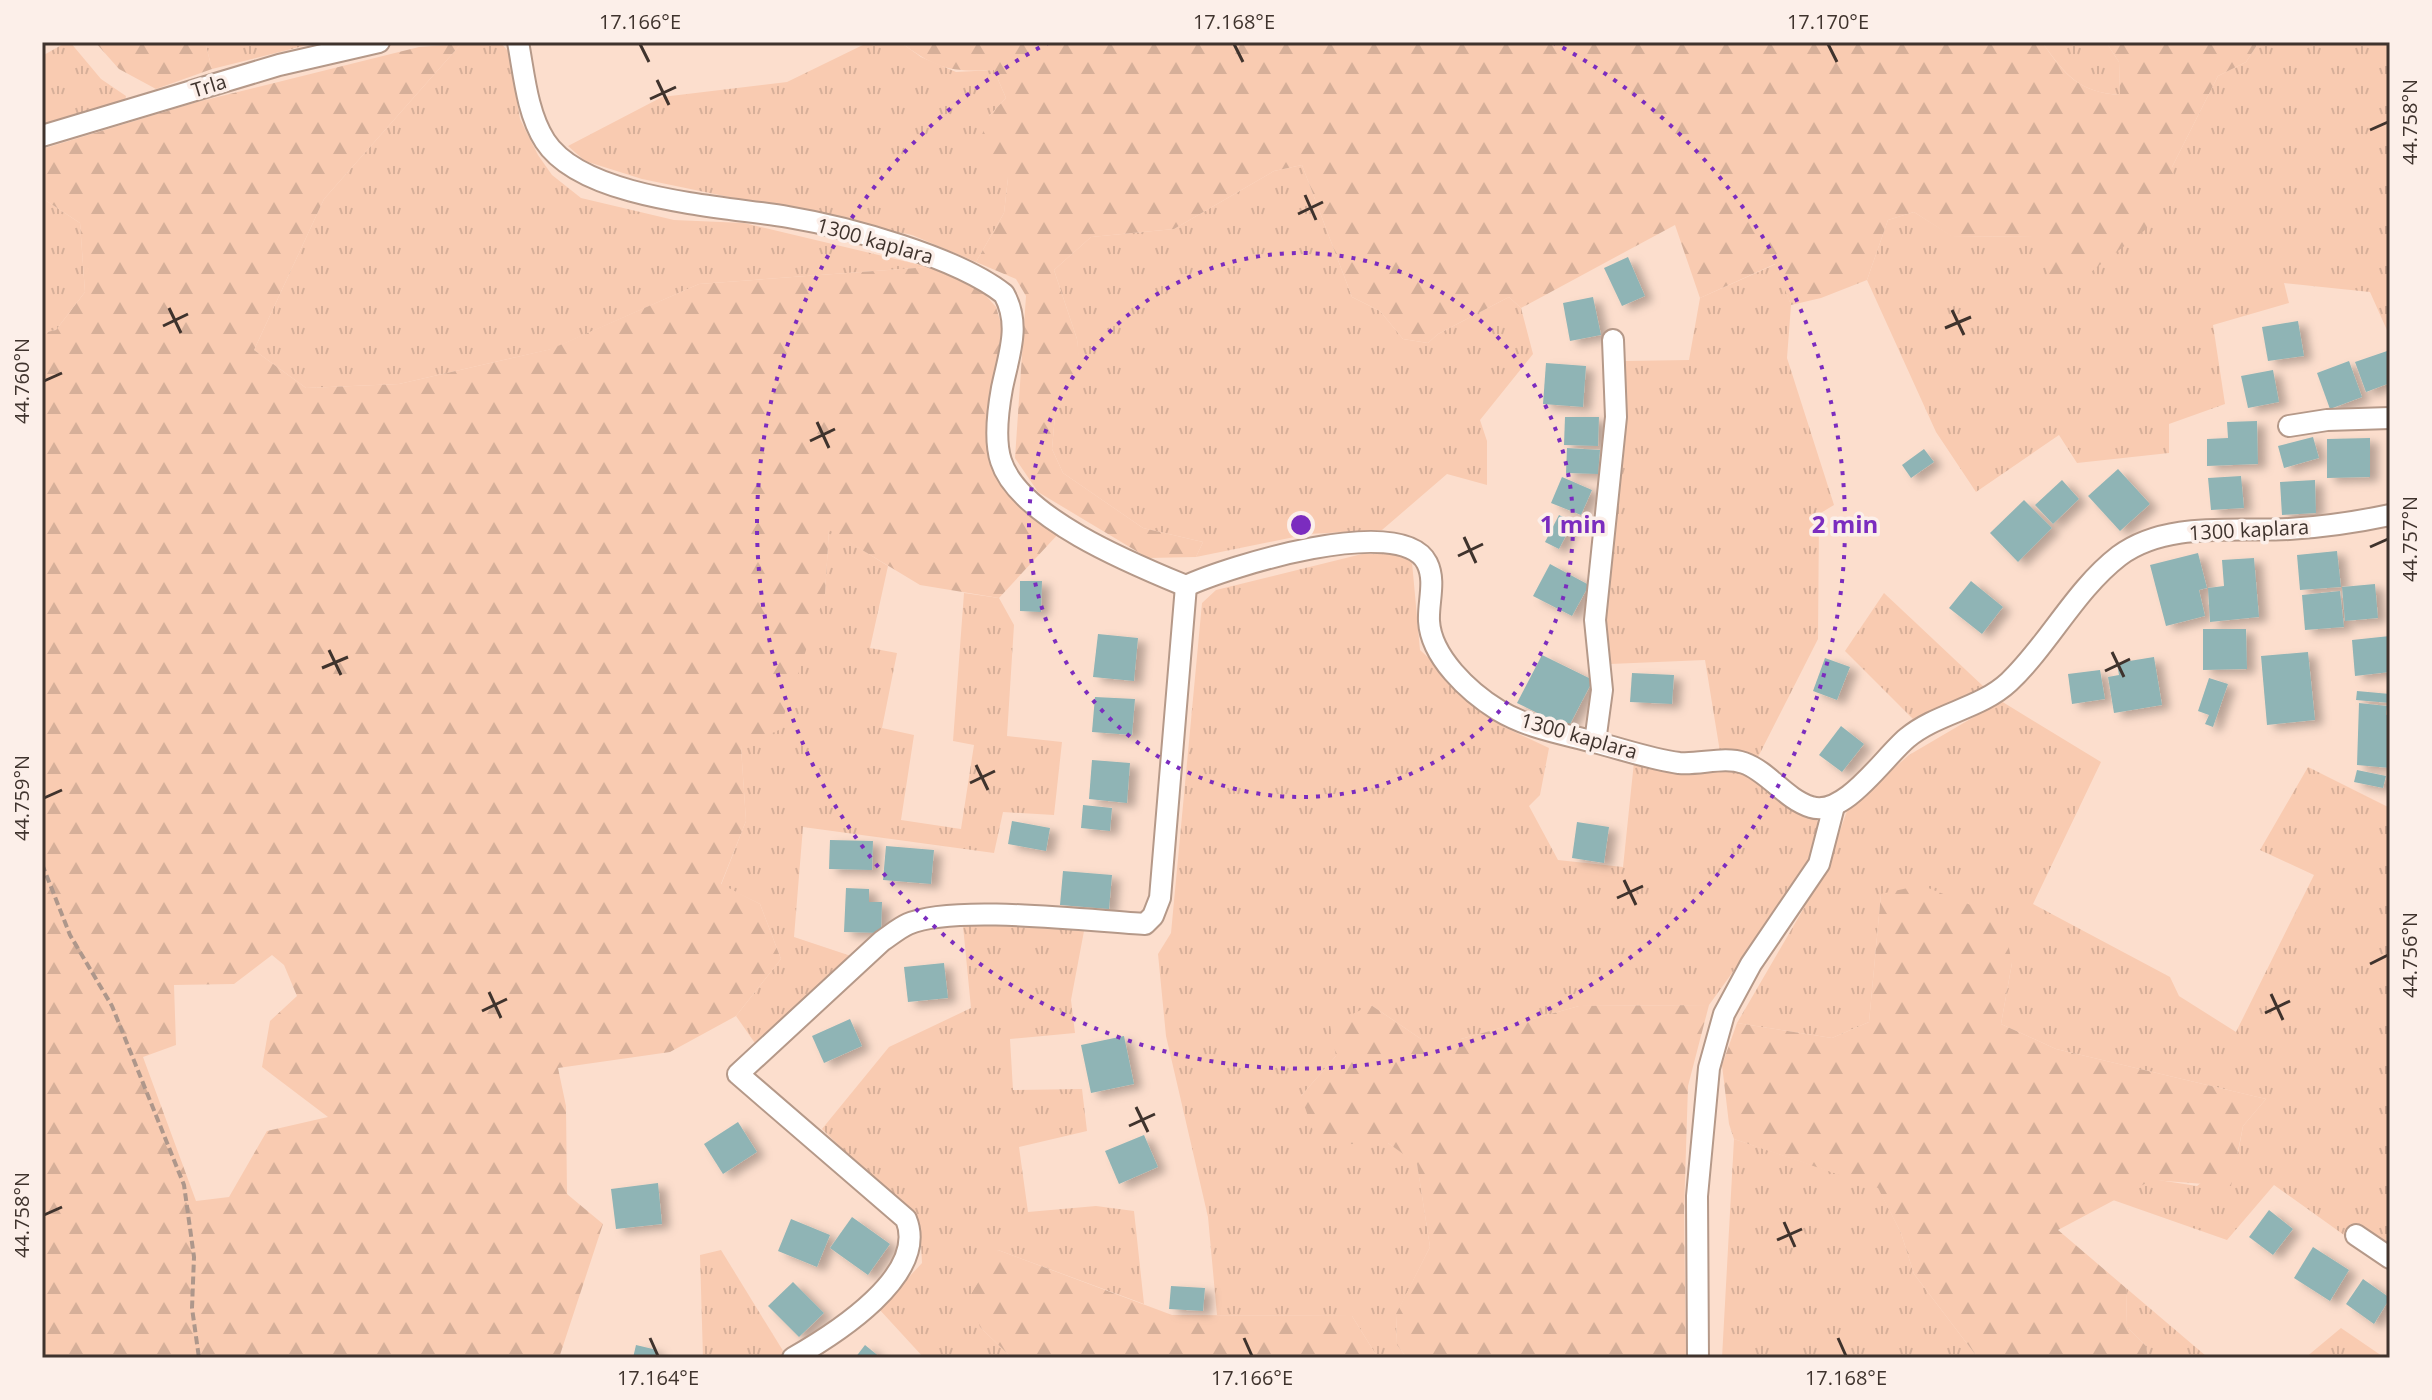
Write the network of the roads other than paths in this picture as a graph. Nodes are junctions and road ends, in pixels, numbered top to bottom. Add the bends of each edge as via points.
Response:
1 (379, 42) edge
2 (518, 42) edge
3 (42, 136) edge
4 (1613, 340) dead end
5 (2390, 418) edge
6 (2289, 426) dead end
7 (2390, 515) edge
8 (1186, 586) junction
9 (1595, 742) junction
10 (1834, 806) junction
11 (2356, 1235) dead end
12 (2390, 1258) edge
13 (793, 1358) edge
14 (1698, 1358) edge

1 - 3 street, Trla via 279,65
2 - 8 street, 1300 kaplara via 532,112 545,142 570,166 641,194 792,218 933,256 1004,294 1015,325 997,446 1006,472 1026,497 1056,519 1107,550
4 - 9 street via 1616,417 1596,607 1602,690
5 - 6 street
7 - 10 street, 1300 kaplara via 2290,529 2186,532 2131,549 2086,589 2008,683 1909,736
8 - 9 street, 1300 kaplara via 1289,550 1402,544 1426,560 1432,584 1431,635 1472,692 1532,727
8 - 13 street via 1160,898 1153,916 1145,924 989,915 908,924 882,941 738,1074 906,1219 911,1232 906,1264 875,1299
9 - 10 street, 1300 kaplara via 1684,764 1744,763 1812,808
10 - 14 street via 1819,864 1724,1014 1709,1068 1697,1196
11 - 12 street

